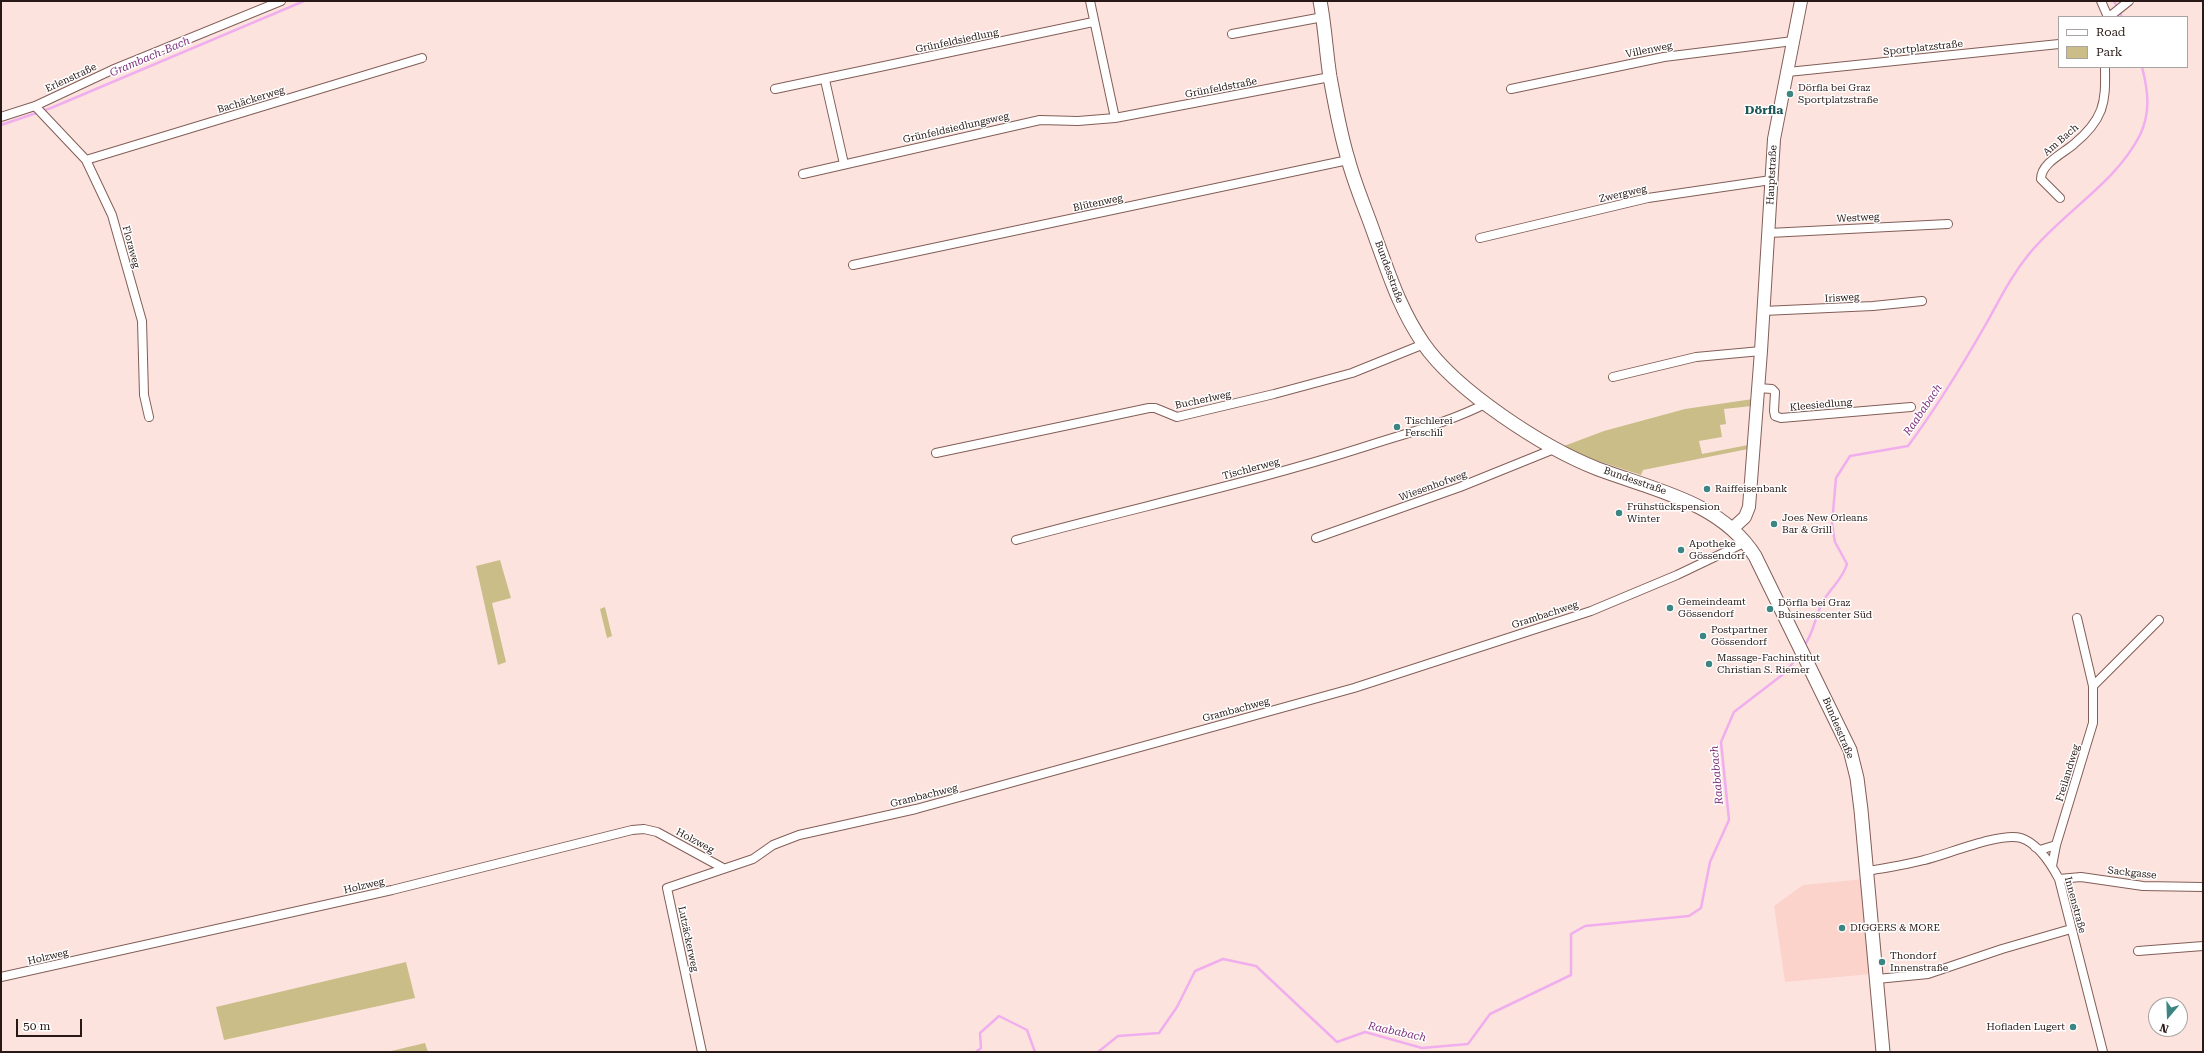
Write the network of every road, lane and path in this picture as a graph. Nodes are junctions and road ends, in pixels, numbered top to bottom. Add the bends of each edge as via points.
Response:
1 (281, 1) edge
2 (1090, 1) edge
3 (1320, 1) edge
4 (1801, 1) edge
5 (2101, 1) edge
6 (2126, 3) edge
7 (2110, 15) edge
8 (1323, 16) junction
9 (1094, 22) junction
10 (1232, 34) dead end
11 (1793, 42) junction
12 (2058, 44) edge
13 (422, 58) dead end
14 (2104, 68) edge
15 (1788, 72) junction
16 (1330, 77) junction
17 (825, 80) junction
18 (1511, 89) dead end
19 (776, 90) dead end
20 (39, 110) junction
21 (1, 117) edge
22 (1115, 118) junction
23 (86, 160) junction
24 (1348, 160) junction
25 (844, 164) junction
26 (803, 174) dead end
27 (1771, 180) junction
28 (2060, 198) dead end
29 (1948, 224) dead end
30 (1769, 233) junction
31 (1480, 238) dead end
32 (853, 265) dead end
33 (1922, 301) dead end
34 (1764, 311) junction
35 (1424, 344) junction
36 (1761, 351) junction
37 (1613, 377) dead end
38 (1758, 388) junction
39 (1487, 403) junction
40 (1912, 407) dead end
41 (149, 417) dead end
42 (1554, 450) junction
43 (936, 453) dead end
44 (1732, 529) junction
45 (1316, 538) dead end
46 (1016, 540) dead end
47 (1746, 542) junction
48 (2076, 618) dead end
49 (2159, 620) dead end
50 (2093, 686) junction
51 (2056, 845) junction
52 (2035, 847) junction
53 (2052, 866) junction
54 (723, 868) junction
55 (1867, 871) junction
56 (2059, 879) junction
57 (2203, 887) edge
58 (2071, 929) junction
59 (2203, 946) edge
60 (2138, 951) dead end
61 (1, 977) edge
62 (1877, 979) junction
63 (702, 1052) edge
64 (1883, 1052) edge
65 (2103, 1052) edge

1 - 20 street, Erlenstraße via 112,70
2 - 9 street
3 - 8 main road, Bundesstraße
4 - 11 main road, Hauptstraße
5 - 7 street
6 - 7 street
8 - 10 street
8 - 16 main road, Bundesstraße
9 - 17 street, Grünfeldsiedlung
9 - 22 street
11 - 15 main road, Hauptstraße
11 - 18 street, Villenweg via 1664,57
12 - 15 street, Sportplatzstraße
13 - 23 street, Bachäckerweg
14 - 28 street, Am Bach via 2104,100 2094,122 2041,174 2041,178
15 - 27 main road, Hauptstraße via 1774,139
16 - 22 street, Grünfeldstraße
16 - 24 main road, Bundesstraße
17 - 19 street, Grünfeldsiedlung
17 - 25 street
20 - 21 street, Erlenstraße
20 - 23 street, Floraweg
22 - 25 street, Grünfeldsiedlungsweg via 1078,121 1040,120
23 - 41 street, Floraweg via 112,215 142,321 144,395
24 - 32 street, Blütenweg
24 - 35 main road, Bundesstraße via 1401,307
25 - 26 street, Grünfeldsiedlungsweg
27 - 30 main road, Hauptstraße
27 - 31 street, Zwergweg via 1648,198
29 - 30 street, Westweg
30 - 34 main road, Hauptstraße
33 - 34 street, Irisweg
34 - 36 main road, Hauptstraße
35 - 39 main road, Bundesstraße via 1451,375
35 - 43 street, Bucherlweg via 1352,373 1177,417 1149,408
36 - 37 street via 1696,357
36 - 38 main road, Hauptstraße
38 - 40 street, Kleesiedlung via 1772,389 1775,392 1775,416 1781,418
38 - 44 main road, Hauptstraße via 1749,507 1746,517
39 - 42 main road, Bundesstraße
39 - 46 street, Tischlerweg via 1406,434 1330,458
42 - 44 main road, Bundesstraße via 1598,469 1668,492 1706,511
42 - 45 street, Wiesenhofweg via 1460,487
44 - 47 main road, Bundesstraße
47 - 54 street, Grambachweg via 1591,611 1354,688 930,806 799,834 773,845 753,859
47 - 55 main road, Bundesstraße via 1808,661 1850,750 1857,778
48 - 50 street, Freilandweg
49 - 50 street
50 - 51 street, Freilandweg via 2091,733
51 - 52 street via 2040,850
51 - 53 street, Freilandweg
52 - 53 street, Innenstraße
52 - 55 street, Innenstraße via 2028,840 2019,837 2003,838 1925,860
53 - 56 street, Innenstraße
54 - 61 street, Holzweg via 657,832 644,828 392,890
54 - 63 street, Lutzäckerweg via 667,888
55 - 62 main road, Bundesstraße
56 - 57 street, Sackgasse via 2081,877 2143,886
56 - 58 street, Innenstraße
58 - 62 street via 1928,974
58 - 65 street, Innenstraße
59 - 60 street
62 - 64 main road, Bundesstraße

